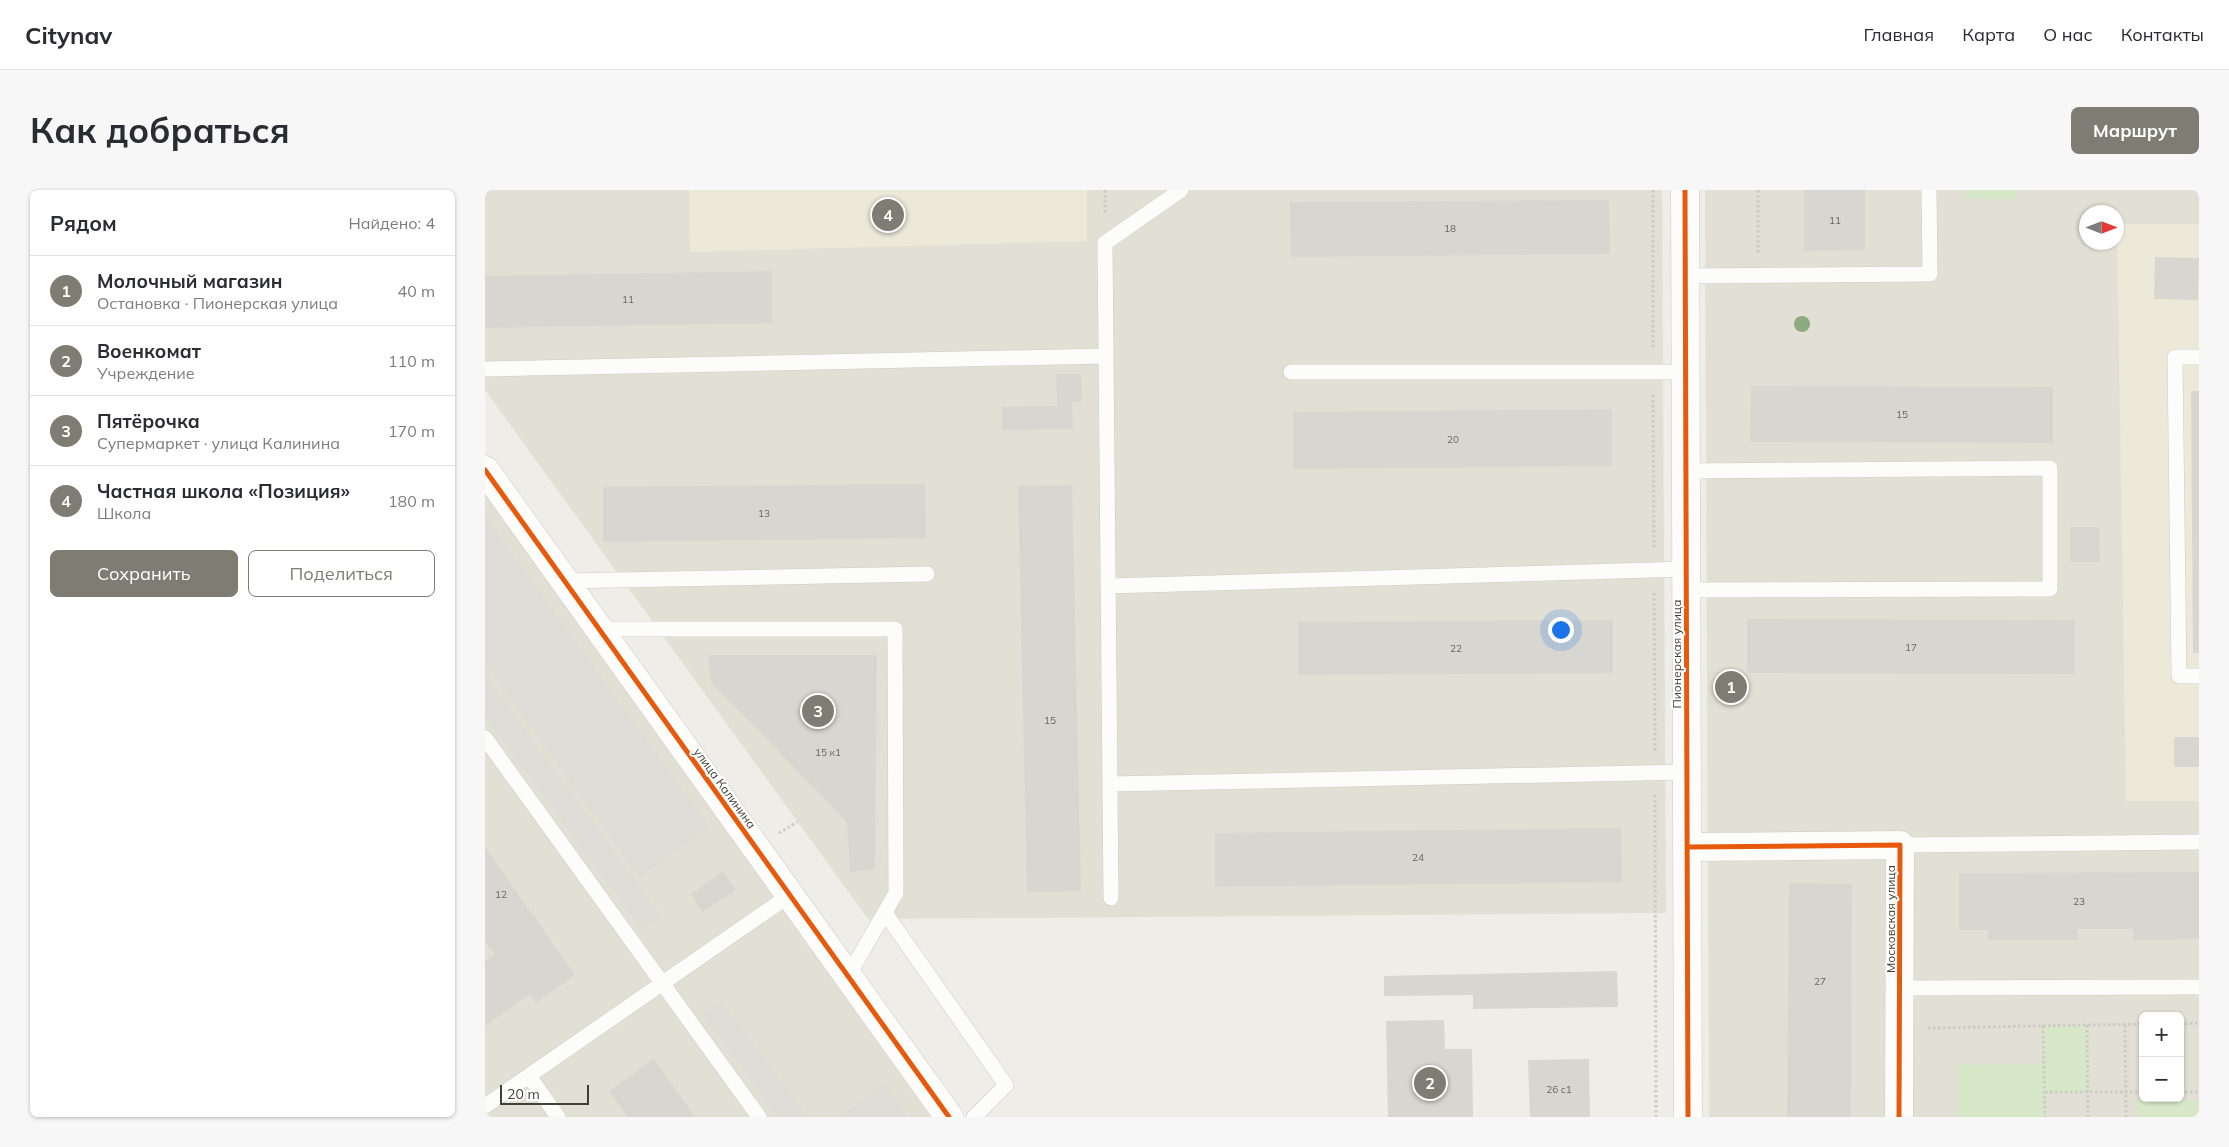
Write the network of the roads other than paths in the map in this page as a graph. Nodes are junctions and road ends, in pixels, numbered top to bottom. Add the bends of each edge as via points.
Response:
1 (1181, 190) edge
2 (1685, 190) edge
3 (1929, 190) edge
4 (1685, 276) junction
5 (1106, 356) junction
6 (2199, 357) edge
7 (485, 369) edge
8 (1291, 372) dead end
9 (1685, 372) junction
10 (485, 470) edge
11 (1685, 472) junction
12 (927, 574) dead end
13 (1686, 580) junction
14 (564, 581) junction
15 (1109, 586) junction
16 (599, 628) junction
17 (2199, 676) edge
18 (485, 738) edge
19 (1687, 772) junction
20 (1110, 784) junction
21 (2199, 842) edge
22 (1900, 845) junction
23 (1687, 847) junction
24 (790, 895) junction
25 (1111, 898) dead end
26 (885, 913) junction
27 (848, 976) junction
28 (663, 983) junction
29 (2199, 987) edge
30 (1900, 988) junction
31 (529, 1076) junction
32 (485, 1106) edge
33 (558, 1117) edge
34 (759, 1117) edge
35 (949, 1117) edge
36 (974, 1117) edge
37 (1688, 1117) edge
38 (1899, 1117) edge

1 - 5 lane via 1105,243
2 - 4 street, Пионерская улица
3 - 4 lane via 1930,274
4 - 9 street, Пионерская улица
5 - 7 lane
5 - 15 lane
6 - 17 lane via 2175,357 2179,676
8 - 9 lane
9 - 11 street, Пионерская улица
10 - 14 street, улица Калинина
11 - 13 street, Пионерская улица
11 - 13 lane via 2050,468 2050,589
12 - 14 lane
13 - 15 lane via 1654,570
13 - 19 street, Пионерская улица
14 - 16 street, улица Калинина
15 - 20 lane
16 - 24 street, улица Калинина
16 - 26 lane via 895,628 896,893
18 - 28 lane
19 - 20 lane
19 - 23 street, Пионерская улица
20 - 25 lane
21 - 22 lane
22 - 23 street
22 - 30 street, Московская улица
23 - 37 street, Пионерская улица
24 - 27 street, улица Калинина
24 - 28 lane
26 - 27 lane
26 - 36 lane via 1006,1085
27 - 35 street, улица Калинина
28 - 31 lane
28 - 34 lane
29 - 30 lane
30 - 38 street, Московская улица
31 - 32 lane
31 - 33 lane

